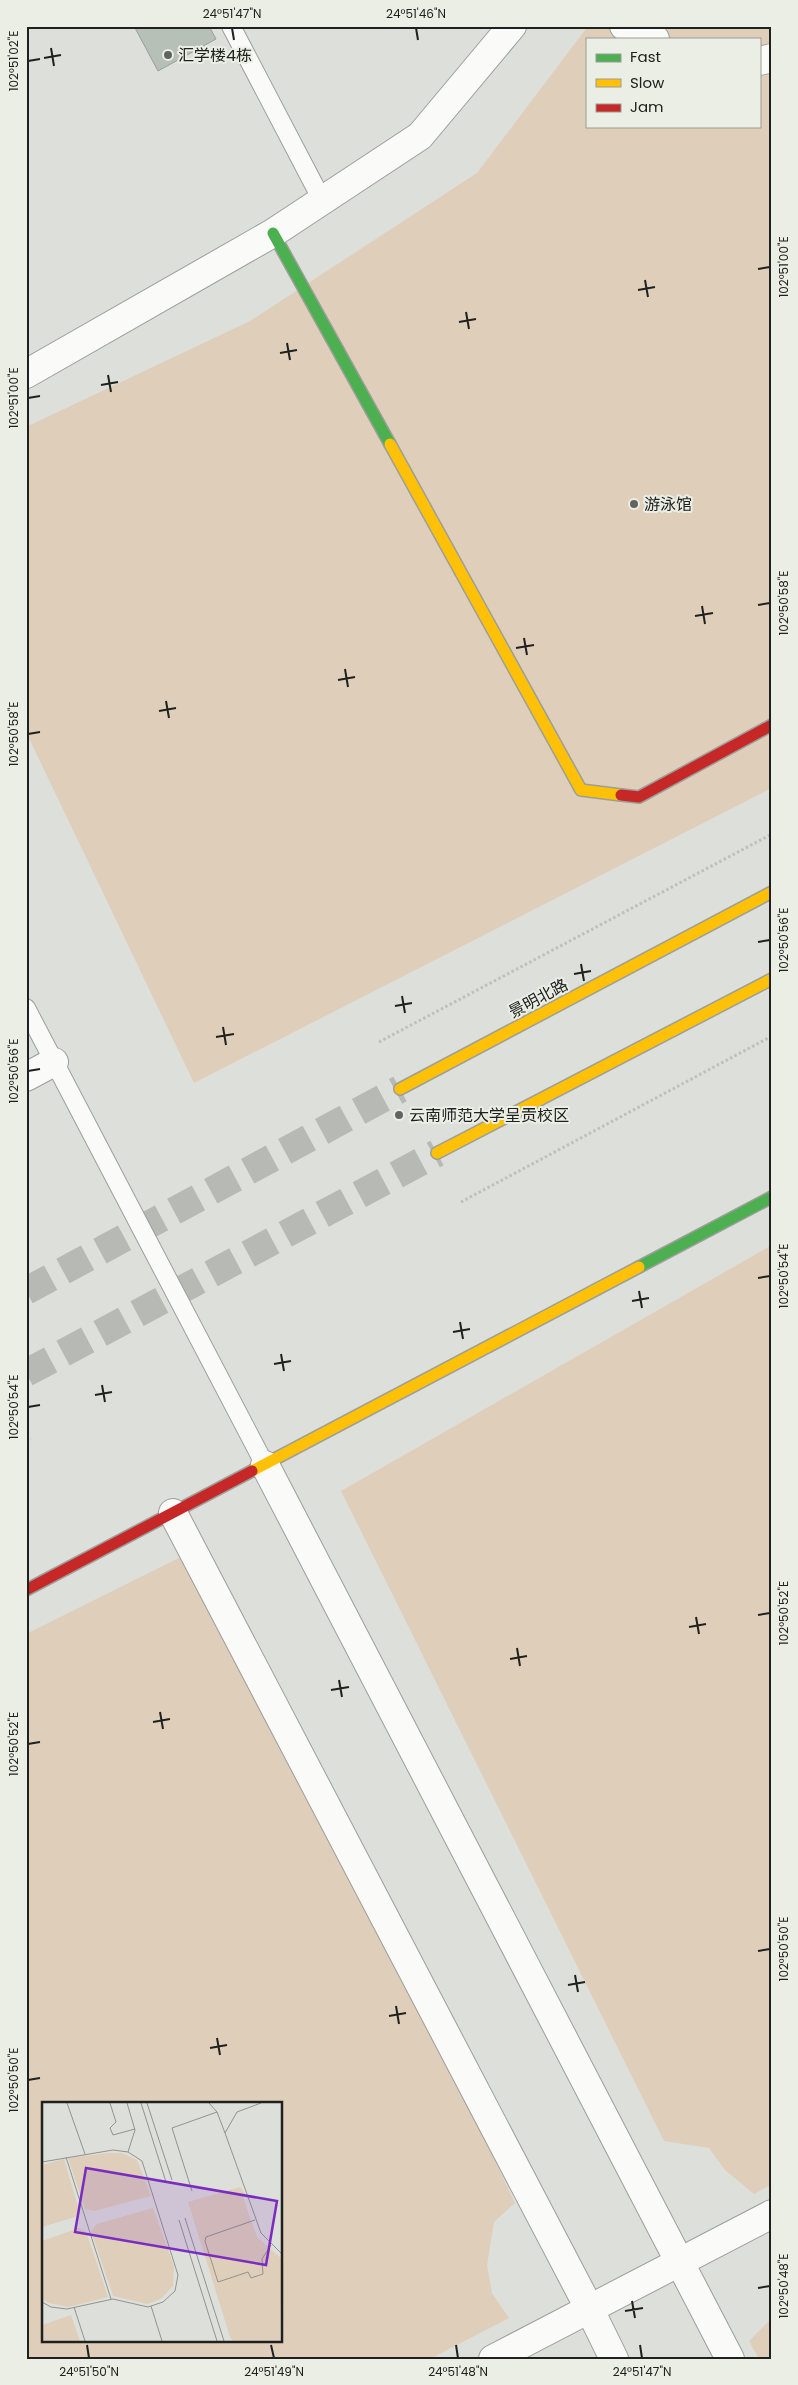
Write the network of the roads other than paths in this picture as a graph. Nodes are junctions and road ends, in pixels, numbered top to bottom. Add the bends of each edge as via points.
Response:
1 (231, 26) edge
2 (512, 26) edge
3 (624, 26) edge
4 (653, 38) edge
5 (323, 202) junction
6 (273, 233) junction
7 (26, 374) edge
8 (772, 726) edge
9 (772, 892) edge
10 (772, 979) edge
11 (26, 1008) edge
12 (54, 1062) junction
13 (26, 1077) edge
14 (400, 1089) tunnel mouth
15 (437, 1153) tunnel mouth
16 (772, 1197) edge
17 (265, 1465) junction
18 (173, 1513) junction
19 (26, 1590) edge
20 (772, 2214) edge
21 (680, 2262) junction
22 (590, 2308) junction
23 (493, 2359) edge
24 (614, 2359) edge
25 (730, 2359) edge

1 - 5 lane
2 - 5 street via 420,136
3 - 4 street
5 - 6 street
6 - 7 street
6 - 8 street via 581,790 639,798
9 - 14 street, 景明北路
10 - 15 street
11 - 12 lane
12 - 13 street
12 - 17 lane
16 - 17 street
17 - 18 street
17 - 21 street
18 - 19 street
18 - 22 street
20 - 21 street
21 - 22 street
21 - 25 street
22 - 23 street
22 - 24 street

